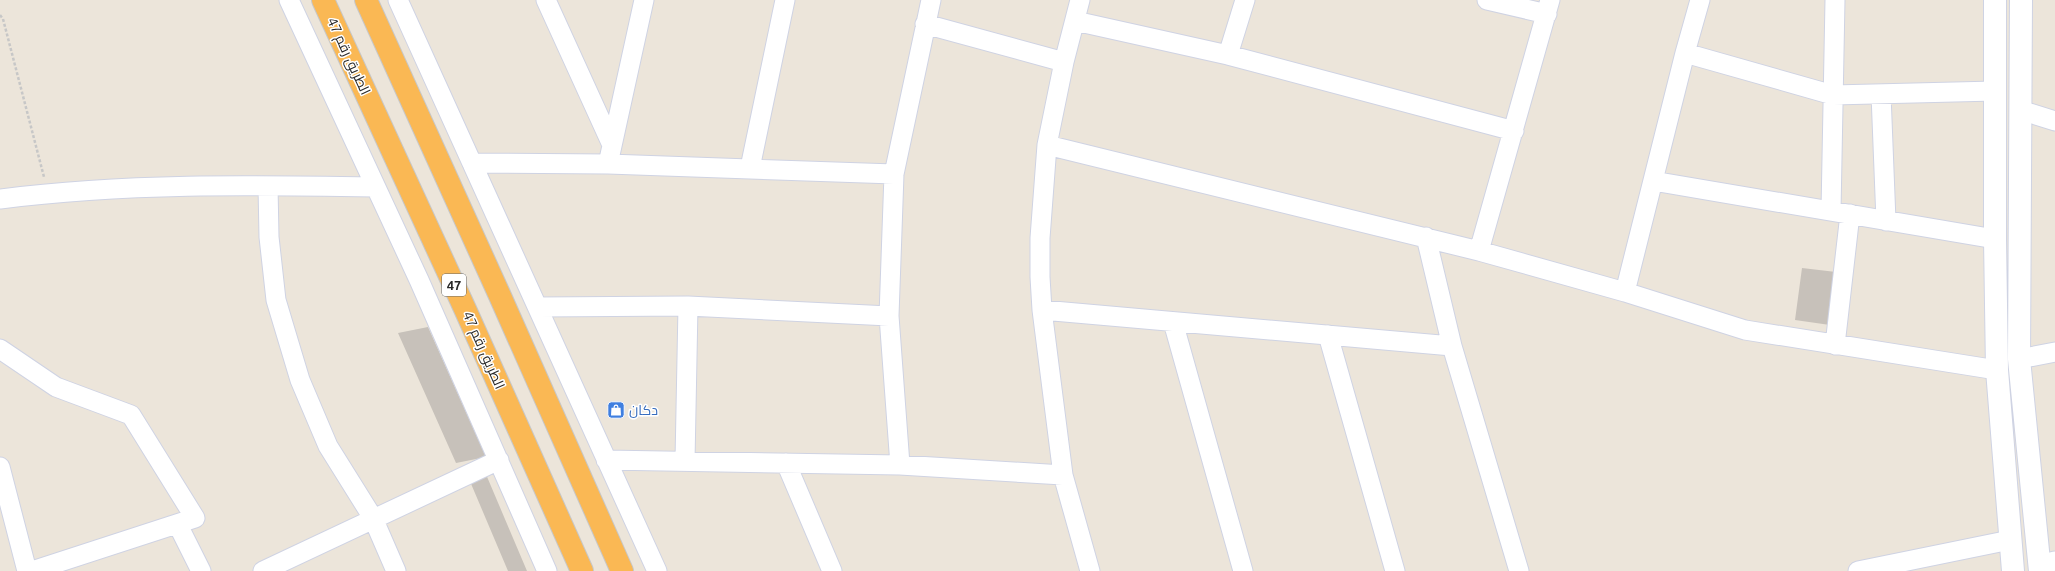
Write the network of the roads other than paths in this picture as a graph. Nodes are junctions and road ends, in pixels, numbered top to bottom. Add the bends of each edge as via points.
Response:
1 (289, 0) edge
2 (323, 0) edge
3 (366, 0) edge
4 (398, 0) edge
5 (546, 0) edge
6 (644, 0) edge
7 (785, 0) edge
8 (930, 0) edge
9 (1080, 0) edge
10 (1245, 0) edge
11 (1487, 0) edge
12 (1700, 0) edge
13 (1835, 0) edge
14 (1995, 0) edge
15 (2021, 0) edge
16 (1549, 7) edge
17 (1075, 21) junction
18 (925, 24) junction
19 (1685, 53) junction
20 (1228, 55) junction
21 (1064, 62) junction
22 (1995, 91) junction
23 (1881, 94) junction
24 (1833, 95) junction
25 (2020, 110) junction
26 (2055, 121) edge
27 (1514, 131) junction
28 (612, 144) junction
29 (1047, 145) junction
30 (472, 163) junction
31 (608, 164) junction
32 (750, 168) junction
33 (894, 174) junction
34 (1653, 181) junction
35 (268, 186) junction
36 (375, 187) junction
37 (0, 199) edge
38 (1840, 213) junction
39 (1886, 221) junction
40 (1426, 238) junction
41 (1995, 239) junction
42 (1479, 251) junction
43 (1625, 292) junction
44 (688, 306) junction
45 (538, 307) junction
46 (1042, 310) junction
47 (889, 316) junction
48 (1173, 322) junction
49 (1328, 335) junction
50 (1836, 345) junction
51 (1452, 346) junction
52 (0, 349) edge
53 (2055, 352) edge
54 (2019, 358) junction
55 (1997, 370) junction
56 (499, 460) junction
57 (606, 460) junction
58 (686, 460) junction
59 (786, 463) junction
60 (900, 465) junction
61 (0, 467) edge
62 (1063, 475) junction
63 (373, 518) junction
64 (178, 525) junction
65 (2010, 540) junction
66 (2045, 565) edge
67 (27, 571) edge
68 (32, 571) edge
69 (201, 571) edge
70 (263, 571) edge
71 (396, 571) edge
72 (547, 571) edge
73 (582, 571) edge
74 (622, 571) edge
75 (657, 571) edge
76 (832, 571) edge
77 (1090, 571) edge
78 (1243, 571) edge
79 (1395, 571) edge
80 (1520, 571) edge
81 (1858, 571) edge
82 (2013, 571) edge

1 - 36 street
2 - 73 highway, الطريق رقم 47 / 47
3 - 74 highway
4 - 30 street
5 - 28 street
6 - 28 street
7 - 32 street
8 - 18 street
9 - 17 street
10 - 20 street
11 - 16 street
12 - 19 street
13 - 24 street
14 - 22 street
15 - 25 street
16 - 27 street
17 - 20 street
17 - 21 street
18 - 21 street
18 - 33 street
19 - 24 street
19 - 34 street
20 - 27 street
21 - 29 street
22 - 23 street
22 - 41 street
23 - 24 street
23 - 39 street
24 - 38 street
25 - 26 street
25 - 54 street
27 - 42 street
28 - 31 street
29 - 40 street
29 - 46 street via 1040,238
30 - 31 street
30 - 45 street
31 - 32 street
32 - 33 street
33 - 47 street
34 - 38 street
34 - 43 street
35 - 36 street
35 - 37 street via 156,186
35 - 63 street via 269,237 276,300 300,380 328,446
36 - 56 street
38 - 39 street
38 - 50 street
39 - 41 street
40 - 42 street
40 - 51 street
41 - 55 street
42 - 43 street
43 - 50 street via 1745,330
44 - 45 street
44 - 47 street
44 - 58 street
45 - 57 street
46 - 48 street
46 - 62 street
47 - 60 street
48 - 49 street
48 - 78 street
49 - 51 street
49 - 79 street
50 - 55 street
51 - 80 street
52 - 64 street via 56,387 131,415 195,518
53 - 54 street
54 - 66 street
55 - 65 street
56 - 63 street
56 - 72 street
57 - 58 street
57 - 75 street
58 - 59 street
59 - 60 street
59 - 76 street
60 - 62 street
61 - 67 street
62 - 77 street
63 - 70 street
63 - 71 street
64 - 68 street
64 - 69 street
65 - 81 street
65 - 82 street

